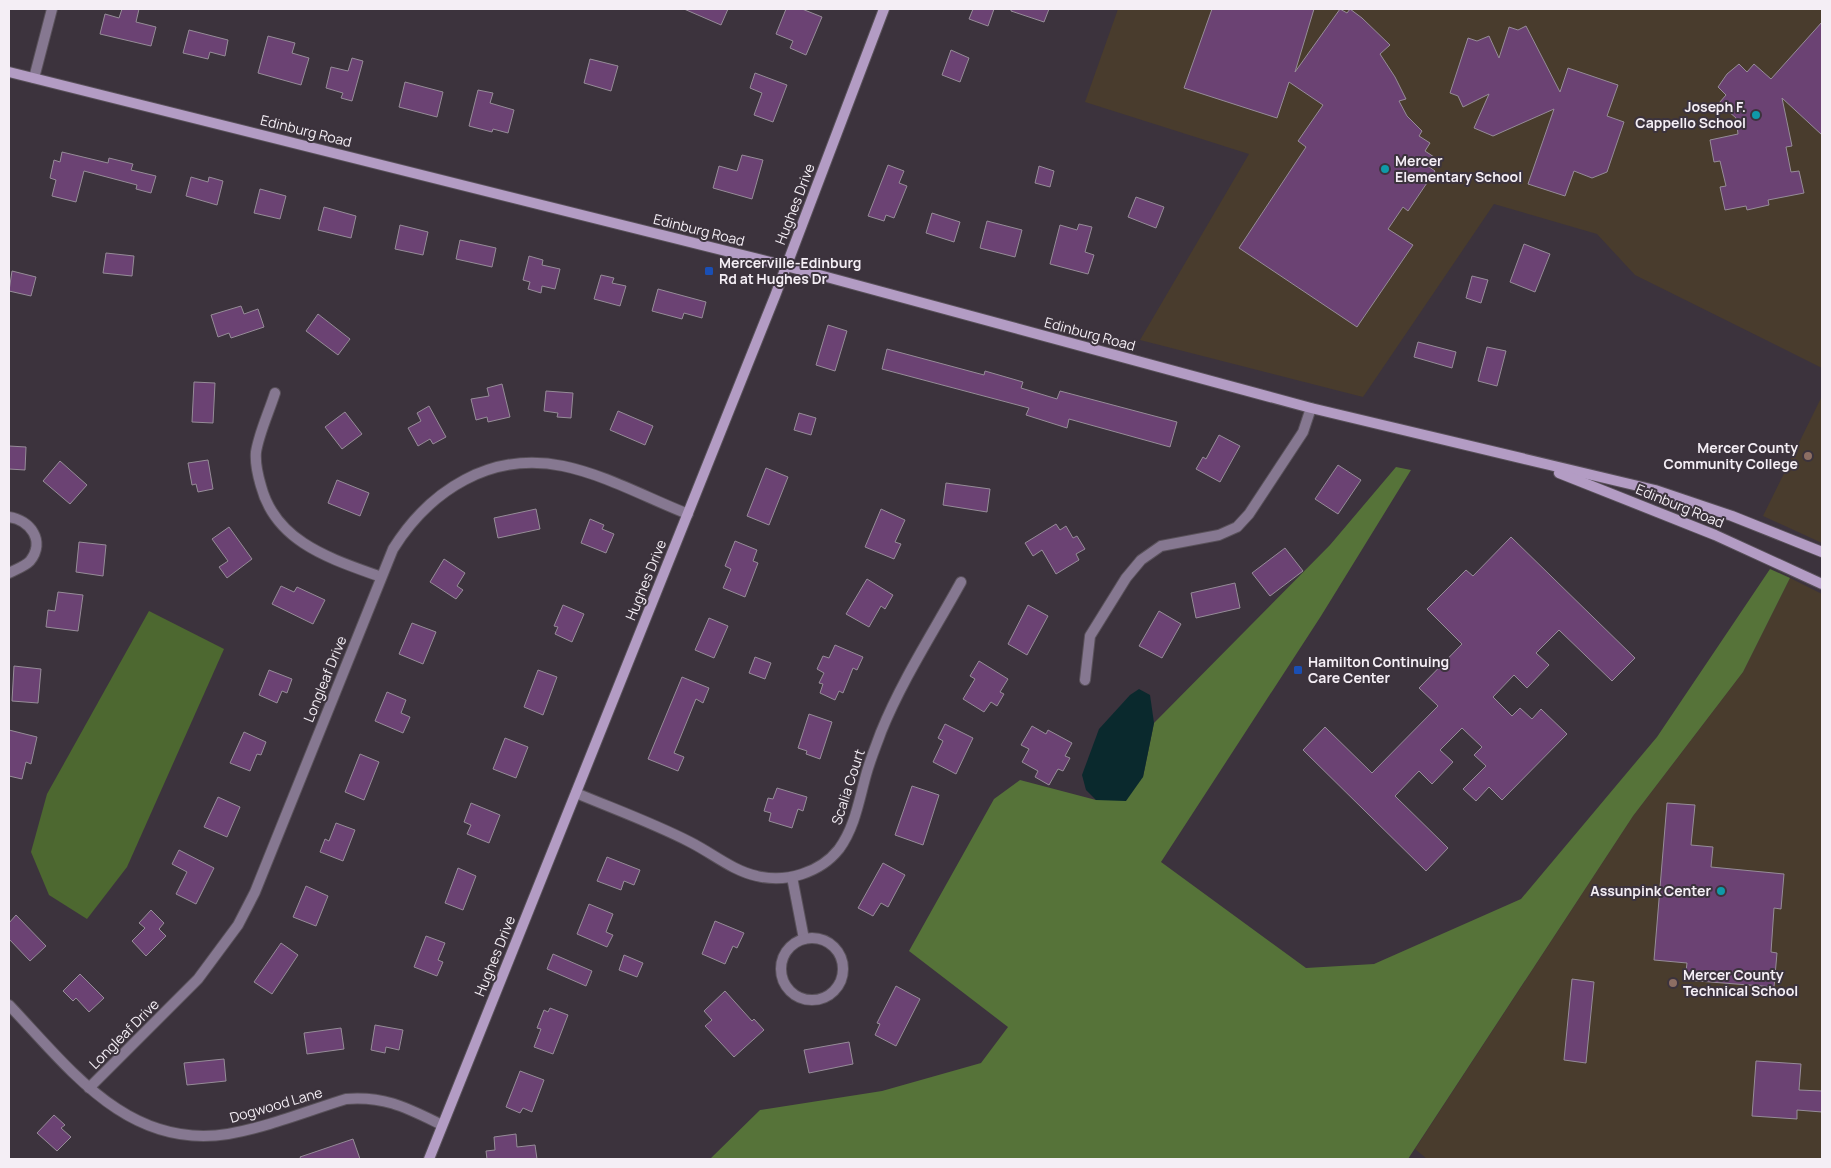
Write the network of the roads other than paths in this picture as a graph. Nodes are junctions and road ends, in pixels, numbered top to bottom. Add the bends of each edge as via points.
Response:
1 (52, 9) edge
2 (884, 9) edge
3 (9, 72) edge
4 (34, 78) junction
5 (786, 266) junction
6 (275, 393) dead end
7 (1311, 408) junction
8 (1525, 460) junction
9 (688, 514) junction
10 (9, 516) edge
11 (1822, 552) edge
12 (9, 573) edge
13 (381, 577) junction
14 (961, 582) dead end
15 (1822, 584) edge
16 (1084, 680) dead end
17 (576, 793) junction
18 (792, 877) junction
19 (804, 939) junction
20 (9, 1005) edge
21 (89, 1088) junction
22 (442, 1125) junction
23 (429, 1159) edge

1 - 4 street
2 - 5 main road, Hughes Drive
3 - 4 main road, Edinburg Road
4 - 5 main road, Edinburg Road
5 - 7 main road, Edinburg Road
5 - 9 main road, Hughes Drive
6 - 13 street via 256,452 260,483 272,511 283,527 320,555
7 - 8 main road, Edinburg Road
7 - 16 street via 1303,432 1237,527 1219,535 1161,546 1141,560 1090,636
8 - 11 main road, Edinburg Road via 1655,490
8 - 15 main road, Edinburg Road via 1715,535
9 - 13 street, Longleaf Drive via 583,471 536,463 498,468 444,491 423,509 393,548
9 - 17 main road, Hughes Drive
10 - 12 street via 28,524 37,543 29,562
13 - 21 street, Longleaf Drive via 256,892 238,925 198,979
14 - 18 street, Scalia Court via 891,708 848,834 838,850 824,862 809,872
17 - 18 street, Scalia Court via 689,841 756,876
17 - 22 main road, Hughes Drive
18 - 19 street
19 - 19 street via 814,938 828,943 842,962 843,972 836,990 818,1000 802,999 788,991 780,971 786,951
20 - 21 street, Dogwood Lane
21 - 22 street, Dogwood Lane via 129,1117 151,1127 181,1134 228,1134 346,1099 364,1098 402,1105
22 - 23 main road, Hughes Drive

